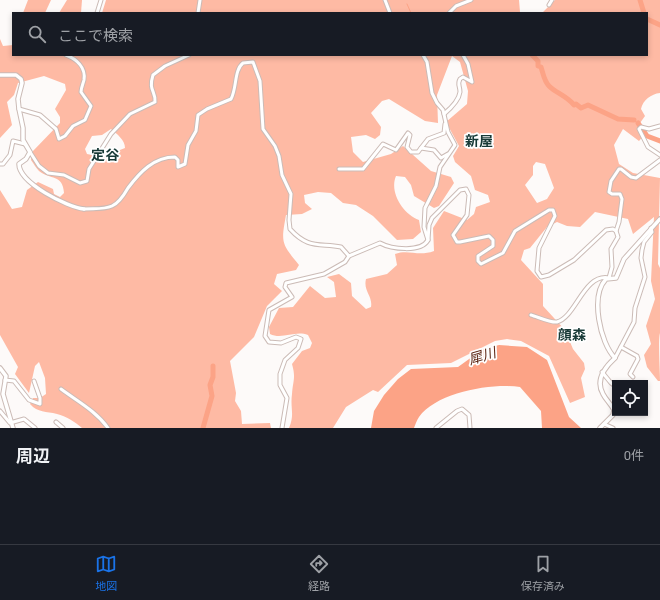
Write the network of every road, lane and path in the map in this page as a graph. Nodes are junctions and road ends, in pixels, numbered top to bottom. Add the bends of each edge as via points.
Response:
1 (101, 0) edge
2 (200, 0) edge
3 (385, 0) edge
4 (471, 0) edge
5 (552, 0) edge
6 (549, 5) dead end
7 (97, 12) edge
8 (198, 12) edge
9 (390, 12) edge
10 (450, 12) edge
11 (68, 56) edge
12 (187, 56) edge
13 (424, 56) edge
14 (463, 56) edge
15 (0, 75) edge
16 (19, 109) junction
17 (444, 114) junction
18 (660, 126) edge
19 (25, 144) junction
20 (421, 148) junction
21 (30, 152) junction
22 (449, 153) junction
23 (660, 155) edge
24 (660, 160) edge
25 (0, 164) edge
26 (339, 169) dead end
27 (84, 209) joint
28 (660, 219) edge
29 (651, 228) junction
30 (616, 231) junction
31 (428, 240) junction
32 (350, 256) junction
33 (609, 278) junction
34 (531, 315) dead end
35 (621, 347) junction
36 (615, 358) junction
37 (0, 368) edge
38 (602, 372) junction
39 (633, 377) dead end
40 (5, 380) junction
41 (34, 381) dead end
42 (612, 384) edge
43 (60, 389) dead end
44 (612, 408) edge
45 (0, 411) edge
46 (612, 416) edge
47 (56, 422) dead end
48 (10, 423) junction
49 (604, 424) junction
50 (13, 428) edge
51 (35, 428) edge
52 (63, 428) edge
53 (108, 428) edge
54 (282, 428) edge
55 (436, 428) edge
56 (470, 428) edge
57 (600, 428) edge
58 (613, 428) edge

1 - 7 street
2 - 8 street
3 - 9 street
4 - 10 street via 456,6
5 - 6 street
11 - 16 street via 82,66 84,71 81,92 90,106 85,120 73,126 59,139 56,129 40,115
12 - 21 street via 153,75 150,86 155,102 130,114 111,134 89,169 87,181 80,183 64,175 48,173 39,166
13 - 17 street via 427,62 432,93
14 - 17 street via 468,64 472,82 463,77 460,79 459,95 452,108
15 - 16 street via 16,74 21,79
16 - 19 street
17 - 20 street via 444,133 428,139
17 - 22 street via 448,132 455,145
18 - 23 street via 638,129 648,147
19 - 21 street
19 - 25 street via 13,141 10,155 3,164
20 - 22 street via 434,150 441,158
20 - 26 street via 418,152 409,150 408,133 396,150 383,144 363,169
21 - 27 street via 19,167 30,183 69,206
22 - 31 street via 440,166 436,186 425,208 424,226
24 - 30 street via 636,178 621,169 617,172 610,186 610,192 620,194 622,199
27 - 32 street via 113,206 145,169 159,159 175,157 178,160 178,167 185,164 188,145 196,131 198,116 207,109 231,99 239,67 244,62 253,62 260,81 263,129 275,146 282,175 291,194 288,220 290,229 313,245 342,247
28 - 29 street
29 - 33 street via 624,259 616,278
29 - 35 street via 652,232 644,242 641,258 645,272 634,308 634,322
30 - 31 street via 606,230 574,260 542,277 537,271 539,248 555,216 553,210 549,210 515,231 504,253 481,264 478,256 493,246 493,240 488,236 457,242 453,236 467,215 469,195 466,189 460,190 432,218
30 - 33 street via 618,237 611,249 612,266
31 - 32 street via 422,247 414,249 384,246 380,243
32 - 54 street via 345,262 324,274 286,283 284,286 291,298 268,312 265,336 269,342 281,343 296,337 301,339 298,348 285,360 280,374 280,384 287,398
33 - 34 street via 604,277 591,284 576,301 566,318 556,322
33 - 36 street via 602,285 597,312 606,348
35 - 36 street
35 - 39 street via 637,356 638,360 630,374
36 - 38 street
37 - 40 street via 6,376
38 - 42 street
38 - 44 street via 603,394
40 - 41 street via 14,381 29,400 40,404
40 - 48 street via 3,394
43 - 53 street via 83,403
45 - 48 street
46 - 49 street
47 - 52 street
48 - 50 street
48 - 51 street via 24,420
49 - 57 street
49 - 58 street
55 - 56 street via 462,409 469,415

